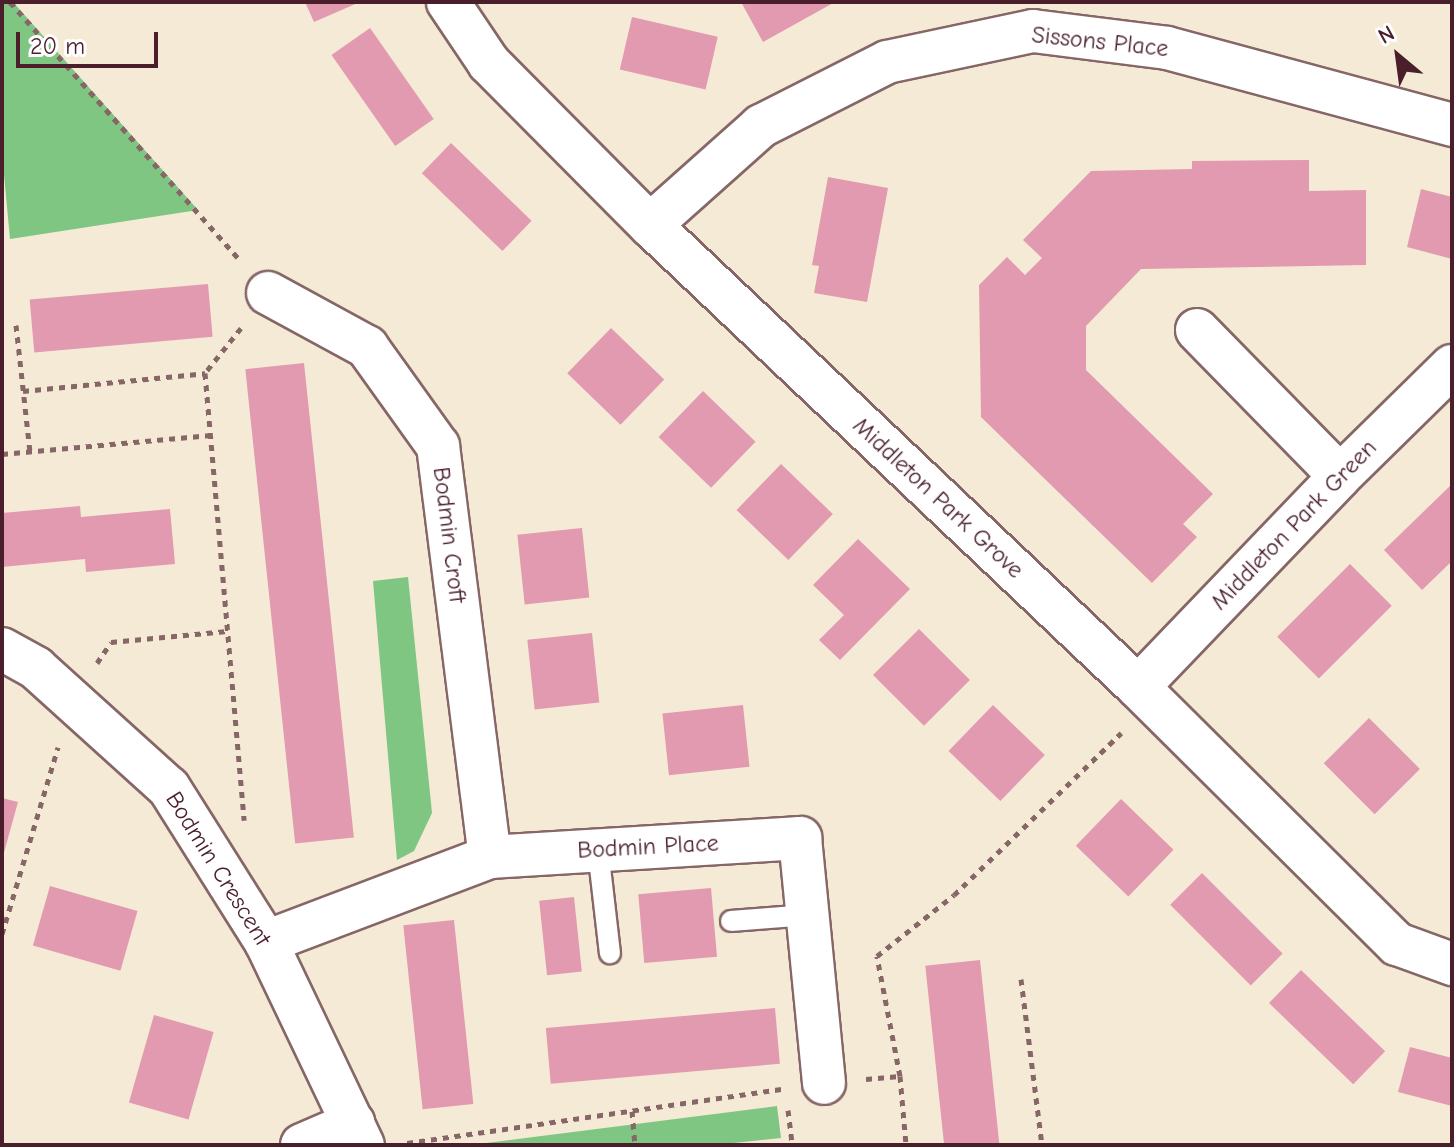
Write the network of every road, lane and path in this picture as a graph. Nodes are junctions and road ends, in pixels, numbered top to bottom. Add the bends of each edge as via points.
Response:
1 (10, 2) edge
2 (448, 2) edge
3 (1452, 125) edge
4 (650, 225) junction
5 (268, 293) junction
6 (16, 325) dead end
7 (1197, 330) dead end
8 (1452, 366) edge
9 (205, 373) junction
10 (23, 391) junction
11 (211, 435) junction
12 (30, 452) junction
13 (2, 454) edge
14 (1340, 476) junction
15 (228, 631) junction
16 (2, 649) edge
17 (1138, 687) junction
18 (72, 701) junction
19 (245, 831) dead end
20 (598, 850) junction
21 (490, 857) junction
22 (808, 915) junction
23 (731, 921) dead end
24 (2, 934) edge
25 (266, 942) junction
26 (610, 953) dead end
27 (1452, 964) edge
28 (1021, 979) dead end
29 (900, 1076) dead end
30 (824, 1083) dead end
31 (632, 1111) dead end
32 (358, 1134) edge
33 (302, 1145) edge
34 (635, 1145) edge
35 (906, 1145) edge
36 (1042, 1145) edge

1 - 5 path
2 - 4 street, Middleton Park Grove via 489,63
3 - 4 street, Sissons Place via 1167,48 1033,31 887,62 761,126
4 - 17 street, Middleton Park Grove
5 - 9 path
5 - 21 street, Bodmin Croft via 367,347 438,446
6 - 10 path
7 - 14 street
8 - 14 street, Middleton Park Green
9 - 10 path
9 - 11 path
10 - 12 path
11 - 12 path
11 - 15 path
12 - 13 path
14 - 17 street, Middleton Park Green
15 - 18 path via 111,642
15 - 19 path
16 - 18 street, Bodmin Crescent via 36,668
17 - 27 street, Middleton Park Grove via 1397,944
18 - 24 path
18 - 25 street, Bodmin Crescent via 169,788
20 - 21 street, Bodmin Place
20 - 22 street, Bodmin Place via 800,838
20 - 26 lane
21 - 25 street, Bodmin Place
22 - 23 lane
22 - 30 street, Bodmin Place
25 - 32 street, Bodmin Crescent
28 - 36 path
29 - 35 path
31 - 34 path
32 - 33 street

